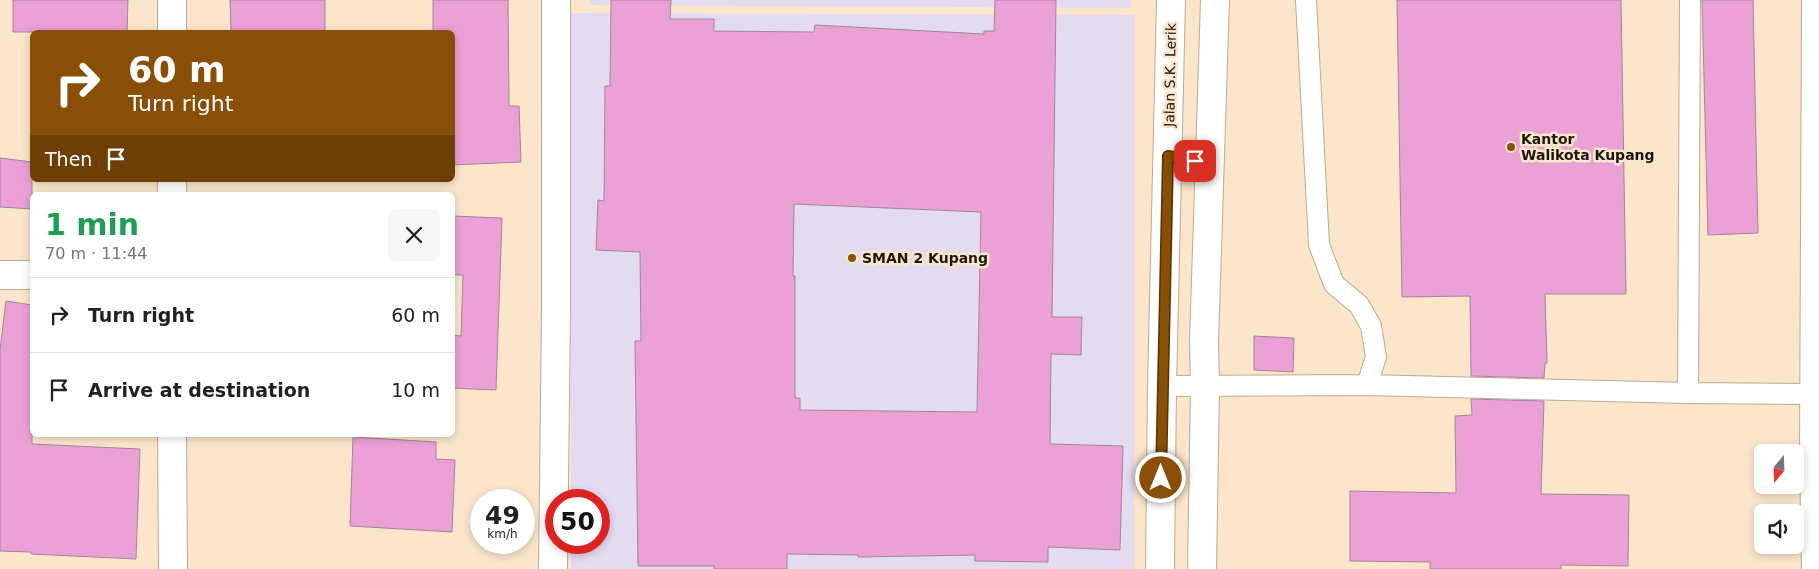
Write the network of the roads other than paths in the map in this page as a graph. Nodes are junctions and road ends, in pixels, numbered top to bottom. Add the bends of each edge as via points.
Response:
1 (172, 0) edge
2 (556, 0) edge
3 (1172, 0) edge
4 (1215, 0) edge
5 (1306, 0) edge
6 (1690, 0) edge
7 (1816, 0) edge
8 (172, 30) edge
9 (1168, 156) junction
10 (1209, 163) junction
11 (0, 275) edge
12 (30, 275) edge
13 (1367, 385) junction
14 (1162, 386) junction
15 (1206, 386) junction
16 (1688, 393) junction
17 (1817, 394) edge
18 (172, 437) edge
19 (173, 569) edge
20 (553, 569) edge
21 (1160, 569) edge
22 (1202, 569) edge
23 (1816, 569) edge

1 - 8 main road
2 - 20 main road
3 - 9 main road, Jalan S.K. Lerik
4 - 10 main road
5 - 13 lane via 1319,245 1334,284 1358,305 1371,326 1376,357
6 - 16 lane
7 - 17 main road
9 - 10 main road
9 - 14 main road, Jalan S.K. Lerik
10 - 15 main road via 1204,342
11 - 12 main road
13 - 15 lane
13 - 16 lane
14 - 15 lane
14 - 21 main road, Jalan S.K. Lerik
15 - 22 main road
16 - 17 lane
17 - 23 main road via 1814,461
18 - 19 main road

